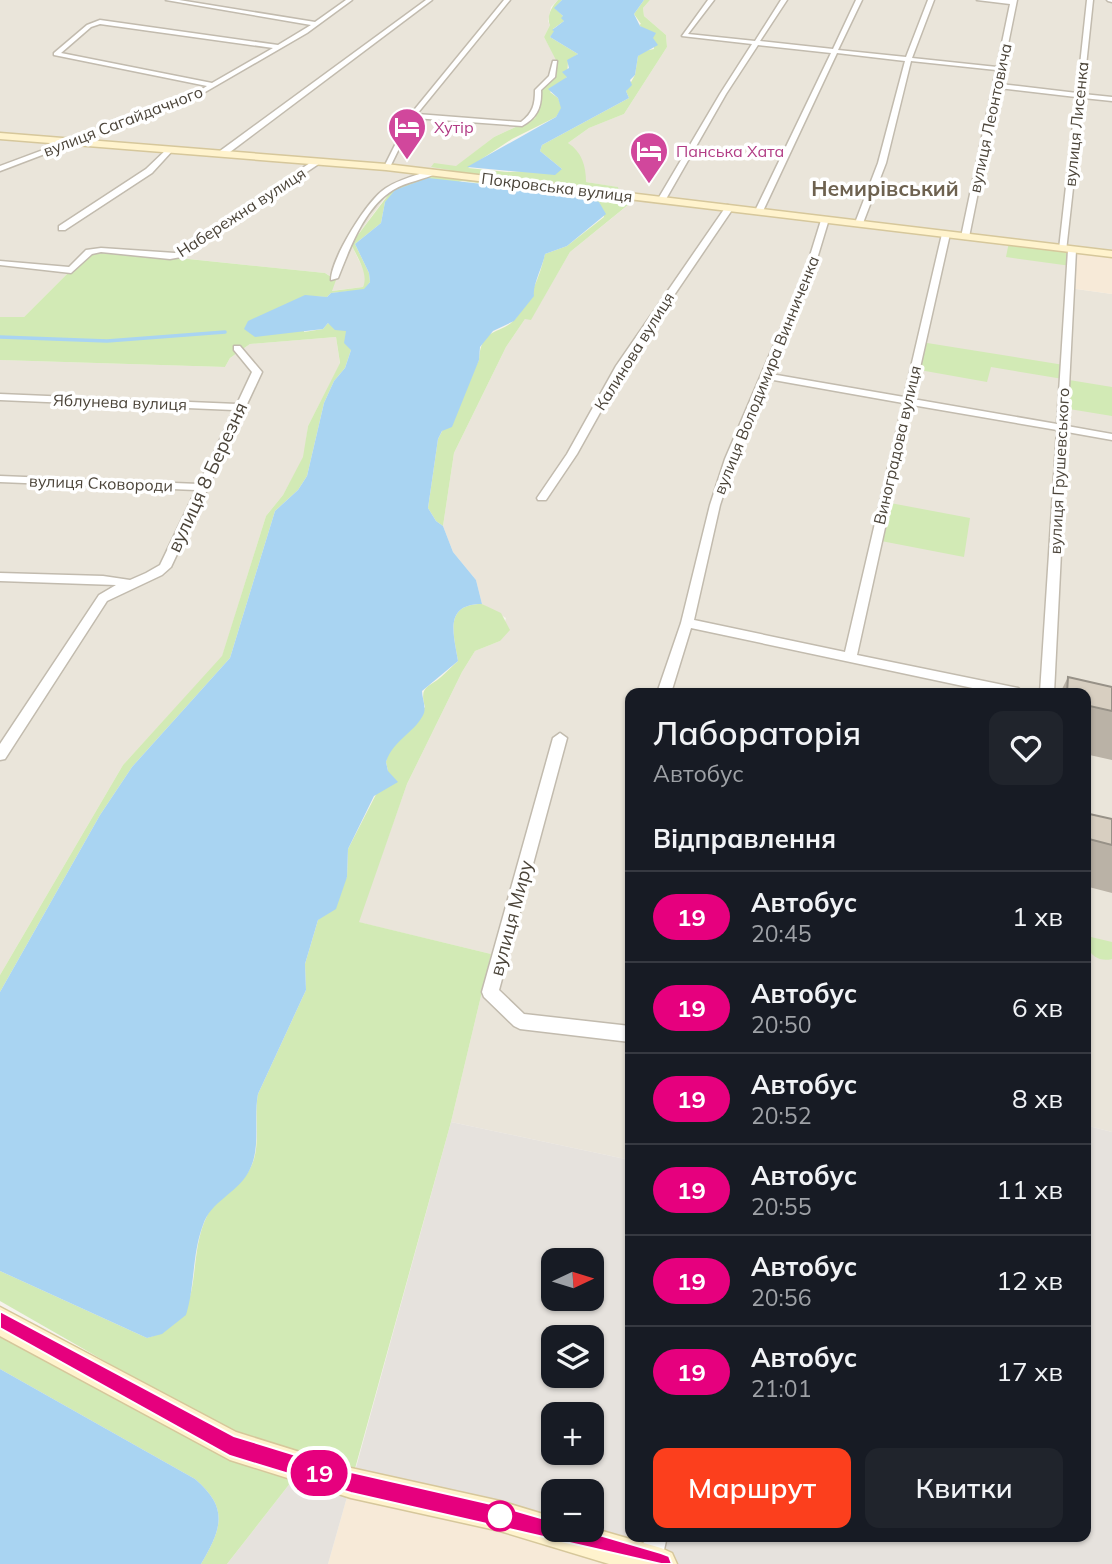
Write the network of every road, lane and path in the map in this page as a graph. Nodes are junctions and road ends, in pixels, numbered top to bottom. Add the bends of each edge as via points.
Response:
1 (169, 0) edge
2 (218, 0) edge
3 (349, 0) edge
4 (429, 0) edge
5 (507, 0) edge
6 (710, 0) edge
7 (784, 0) edge
8 (859, 0) edge
9 (931, 0) edge
10 (980, 0) edge
11 (1090, 0) edge
12 (1013, 2) edge
13 (204, 6) junction
14 (316, 24) junction
15 (757, 43) junction
16 (279, 47) junction
17 (835, 51) junction
18 (909, 58) junction
19 (555, 62) dead end
20 (1001, 69) junction
21 (211, 85) junction
22 (997, 86) junction
23 (1079, 95) junction
24 (1112, 99) edge
25 (412, 116) junction
26 (0, 136) edge
27 (66, 143) junction
28 (170, 149) junction
29 (223, 153) junction
30 (319, 161) junction
31 (386, 167) junction
32 (0, 169) edge
33 (435, 172) junction
34 (662, 199) junction
35 (730, 208) junction
36 (759, 211) junction
37 (825, 219) junction
38 (859, 223) junction
39 (62, 228) dead end
40 (946, 234) junction
41 (965, 237) junction
42 (1067, 249) junction
43 (1112, 254) edge
44 (0, 263) edge
45 (334, 278) dead end
46 (237, 348) dead end
47 (765, 376) junction
48 (0, 397) edge
49 (907, 401) junction
50 (239, 407) junction
51 (1062, 428) junction
52 (1112, 437) edge
53 (0, 480) edge
54 (202, 487) junction
55 (542, 498) dead end
56 (0, 577) edge
57 (133, 584) junction
58 (687, 623) junction
59 (850, 657) junction
60 (666, 688) edge
61 (995, 688) edge
62 (1047, 688) edge
63 (560, 738) dead end
64 (0, 755) edge
65 (625, 1033) edge
66 (0, 1321) edge
67 (654, 1556) edge

1 - 13 street
2 - 13 street
3 - 14 street, вулиця Сагайдачного
4 - 29 street
5 - 25 street
6 - 15 street via 683,34
7 - 15 street
8 - 17 street
9 - 18 street
10 - 12 street
11 - 23 street, вулиця Лисенка
12 - 20 street, вулиця Леонтовича
13 - 14 street
14 - 16 street, вулиця Сагайдачного
15 - 17 street
15 - 34 street
16 - 21 street, вулиця Сагайдачного
16 - 21 street via 100,22 56,54
17 - 18 street
17 - 36 street
18 - 20 street
18 - 38 street via 882,163
19 - 25 street via 552,77 538,90 539,105 533,117 523,124
20 - 22 street, вулиця Леонтовича
21 - 27 street, вулиця Сагайдачного via 170,106
22 - 23 street
22 - 41 street, вулиця Леонтовича
23 - 24 street
23 - 42 street, вулиця Лисенка
25 - 31 street
26 - 27 street, Покровська вулиця
27 - 28 street, Покровська вулиця
27 - 32 street, вулиця Сагайдачного
28 - 29 street, Покровська вулиця
28 - 39 street via 149,172
29 - 30 street, Покровська вулиця
30 - 31 street, Покровська вулиця
30 - 44 street, Набережна вулиця via 178,255 101,250 89,252 71,270
31 - 33 street, Покровська вулиця
33 - 34 street, Покровська вулиця
33 - 45 street via 383,194 349,241
34 - 35 street, Покровська вулиця
35 - 36 street, Покровська вулиця
35 - 55 street, Калинова вулиця via 621,366
36 - 37 street, Покровська вулиця
37 - 38 street, Покровська вулиця
37 - 47 street, вулиця Володимира Винниченка via 809,272
38 - 40 street, Покровська вулиця
40 - 41 street, Покровська вулиця
40 - 49 street, Виноградова вулиця
41 - 42 street, Покровська вулиця
42 - 43 street, Покровська вулиця
42 - 51 street, вулиця Грушевського
46 - 50 street, вулиця 8 Березня via 257,372
47 - 49 street
47 - 58 street, вулиця Володимира Винниченка via 715,505
48 - 50 street, Яблунева вулиця
49 - 51 street
49 - 59 street, Виноградова вулиця
50 - 54 street, вулиця 8 Березня
51 - 52 street
51 - 62 street, вулиця Грушевського
53 - 54 street, вулиця Сковороди
54 - 57 street, вулиця 8 Березня via 165,567
56 - 57 street
57 - 64 street, вулиця 8 Березня via 103,598
58 - 59 street
58 - 60 street, вулиця Володимира Винниченка
59 - 61 street
63 - 65 street, вулиця Миру via 490,992 520,1021
66 - 67 street via 230,1445 351,1483

